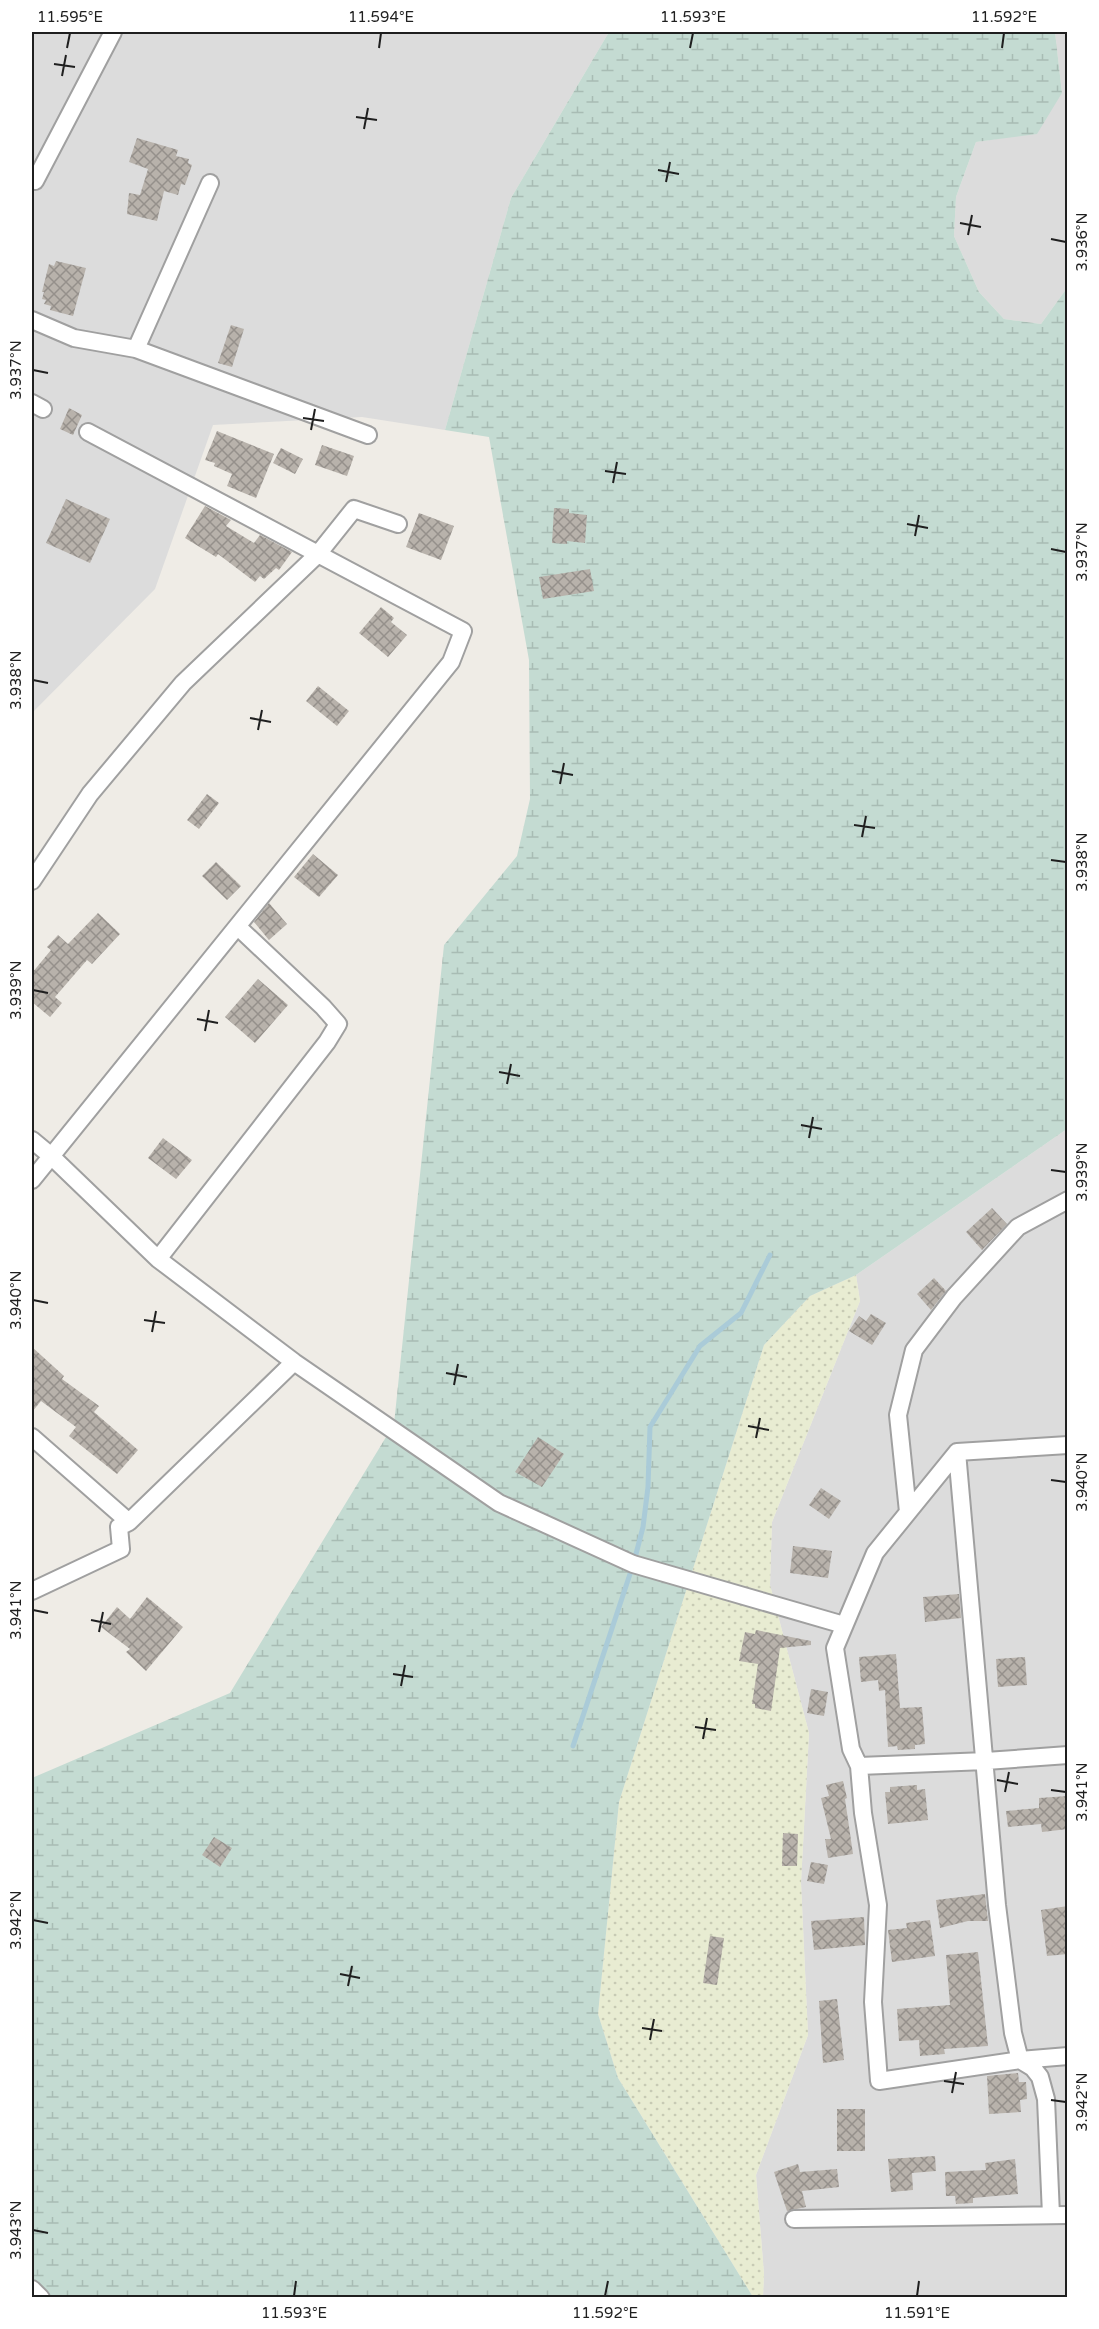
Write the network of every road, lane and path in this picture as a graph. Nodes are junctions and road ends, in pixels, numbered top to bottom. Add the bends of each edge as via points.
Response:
1 (113, 32) edge
2 (33, 182) edge
3 (210, 183) dead end
4 (32, 320) edge
5 (136, 349) junction
6 (87, 432) dead end
7 (368, 435) dead end
8 (398, 524) dead end
9 (318, 554) junction
10 (32, 881) edge
11 (238, 927) junction
12 (32, 1140) edge
13 (50, 1155) junction
14 (32, 1180) edge
15 (1068, 1200) edge
16 (158, 1259) junction
17 (294, 1362) junction
18 (32, 1437) edge
19 (1068, 1444) edge
20 (957, 1452) junction
21 (908, 1512) junction
22 (129, 1522) junction
23 (32, 1591) edge
24 (844, 1625) junction
25 (1068, 1755) edge
26 (986, 1761) junction
27 (859, 1766) junction
28 (1068, 2056) edge
29 (1020, 2060) junction
30 (1059, 2215) edge
31 (794, 2219) dead end
32 (32, 2289) edge
33 (41, 2298) edge

1 - 2 street
3 - 5 street
4 - 5 street via 74,338
5 - 7 street
6 - 9 street
8 - 9 street via 354,509
9 - 10 street via 183,682 90,794
9 - 11 street via 463,631 451,662
11 - 13 street
11 - 16 street via 338,1024
12 - 13 street
13 - 14 street
13 - 16 street
15 - 21 street via 1018,1227 954,1297 914,1350 898,1415
16 - 17 street
17 - 22 street
17 - 24 street via 499,1503 633,1564
18 - 22 street
19 - 20 street
20 - 21 street
20 - 26 street
21 - 24 street via 875,1553
22 - 23 street via 118,1527 121,1549
24 - 27 street via 835,1648 851,1749
25 - 26 street
26 - 27 street
26 - 29 street via 997,1905
27 - 29 street via 862,1813 878,1905 873,2002 879,2081
28 - 29 street
29 - 30 street via 1040,2077 1046,2099
30 - 31 street
32 - 33 street

